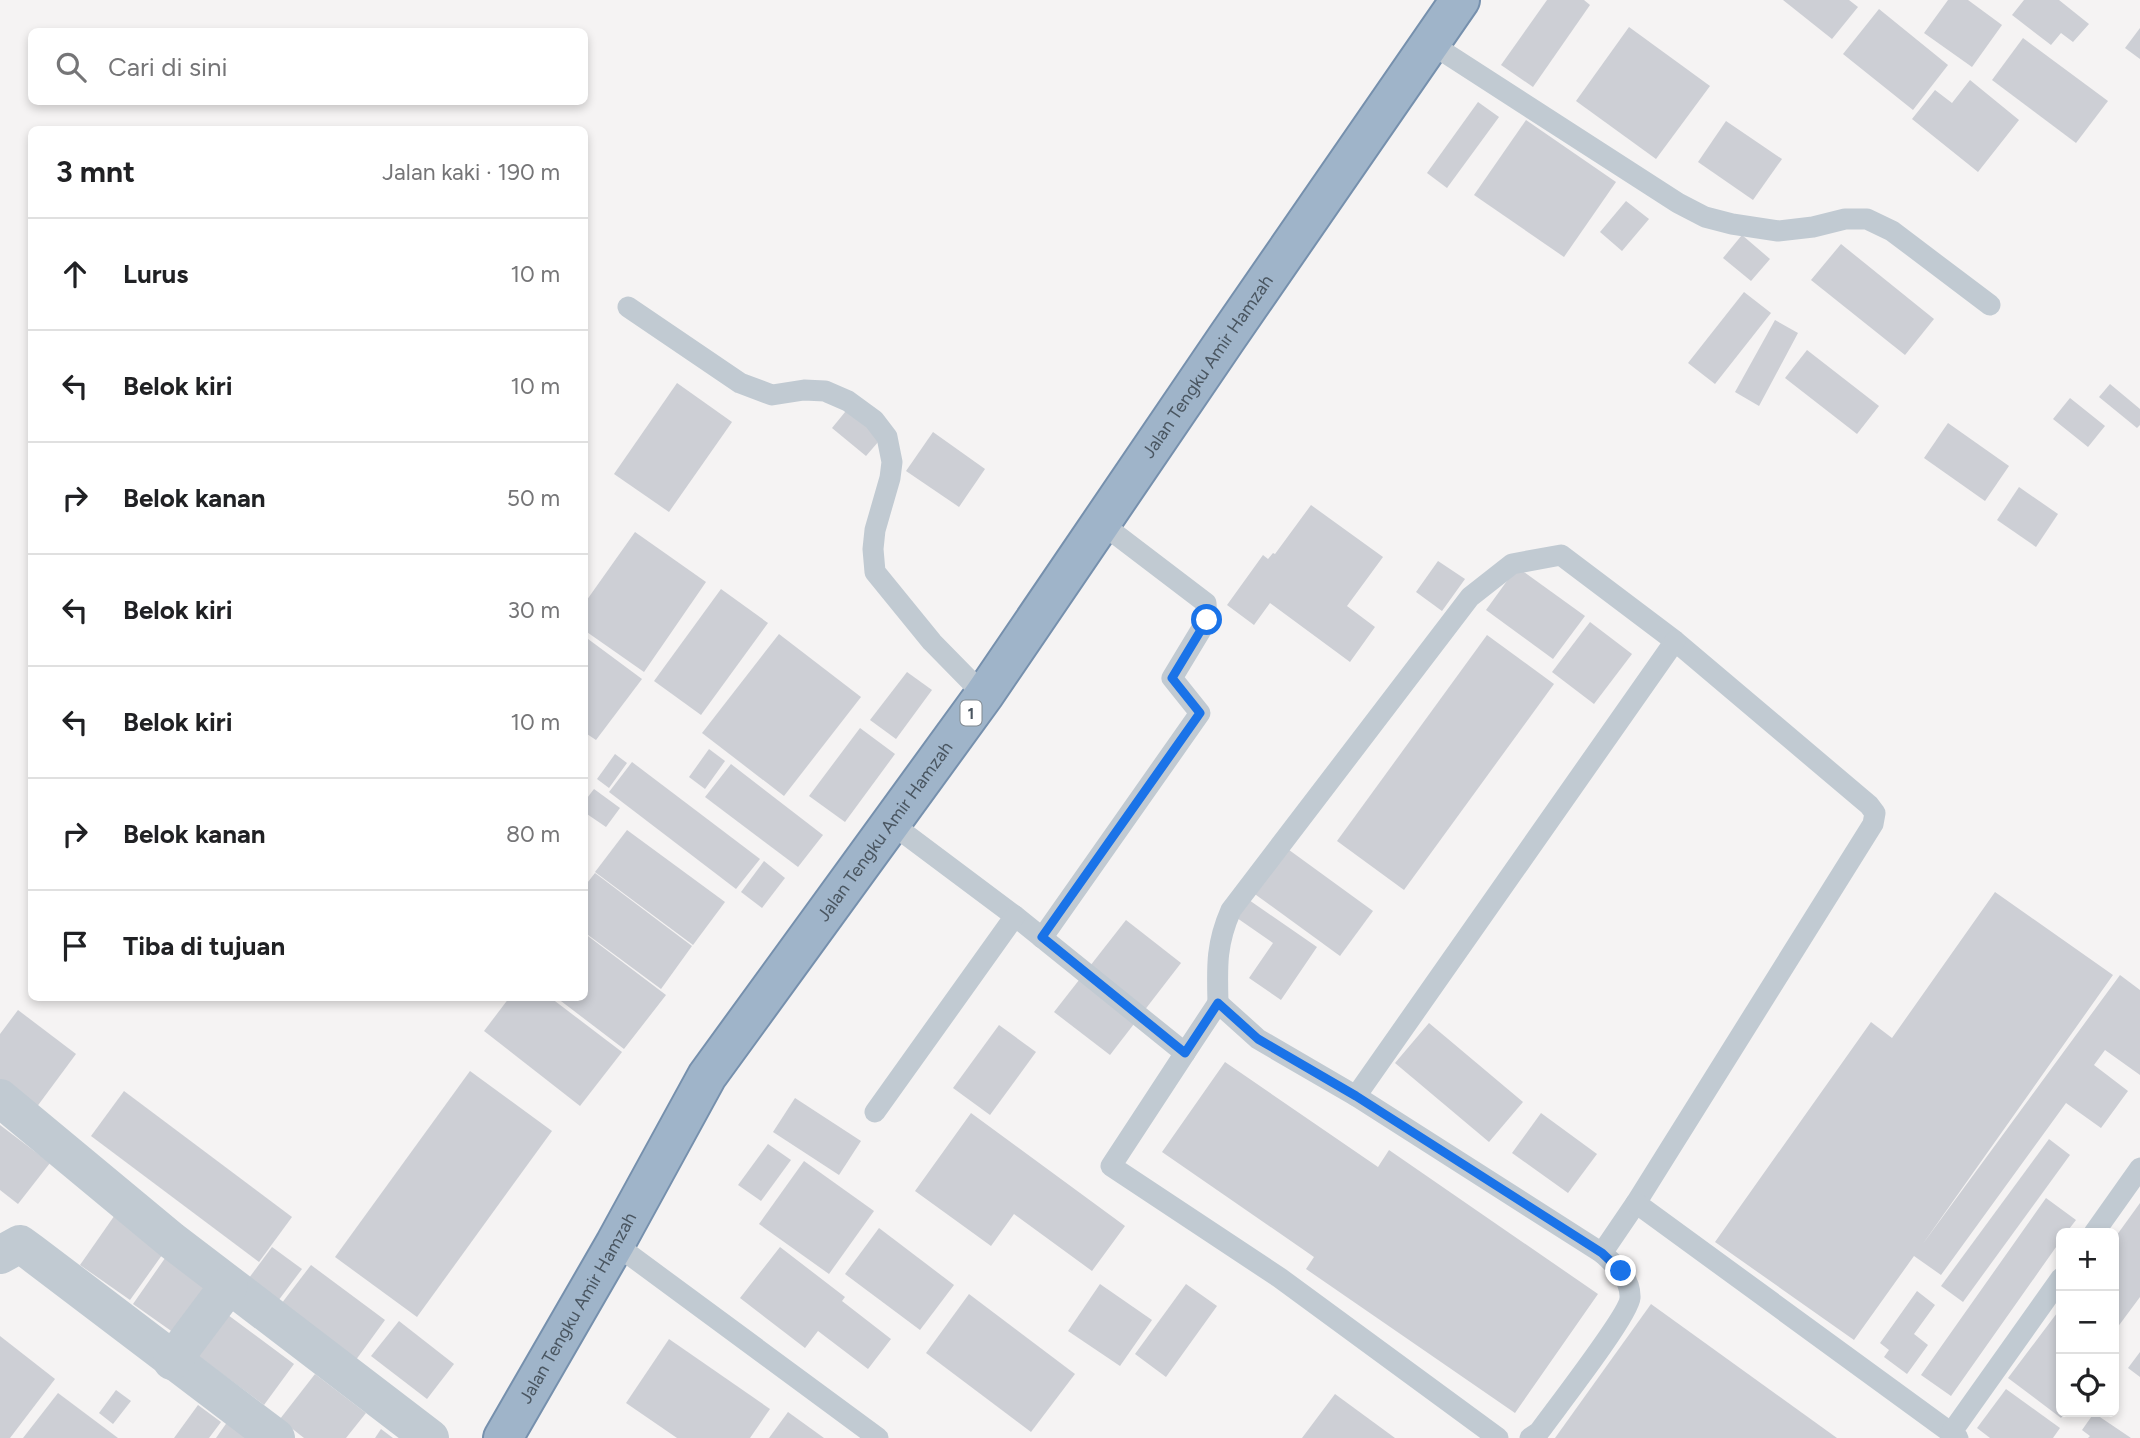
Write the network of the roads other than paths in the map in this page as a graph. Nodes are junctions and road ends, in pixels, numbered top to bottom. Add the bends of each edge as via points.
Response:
1 (1460, 0) edge
2 (1430, 43) junction
3 (1990, 305) dead end
4 (628, 307) dead end
5 (1101, 523) junction
6 (1675, 641) junction
7 (984, 695) junction
8 (892, 824) junction
9 (1015, 916) junction
10 (1042, 937) junction
11 (1218, 1003) junction
12 (1185, 1053) junction
13 (1356, 1096) junction
14 (0, 1097) edge
15 (875, 1112) dead end
16 (2140, 1168) edge
17 (1636, 1203) junction
18 (2098, 1228) edge
19 (615, 1244) junction
20 (1602, 1253) junction
21 (0, 1255) edge
22 (229, 1285) junction
23 (2056, 1285) edge
24 (172, 1360) junction
25 (1954, 1435) edge
26 (276, 1438) edge
27 (430, 1438) edge
28 (503, 1438) edge
29 (878, 1438) edge
30 (1499, 1438) edge
31 (1530, 1438) edge

1 - 2 highway, Jalan Tengku Amir Hamzah / 1
2 - 3 lane via 1705,217 1778,231 1867,219 1892,231
2 - 5 highway, Jalan Tengku Amir Hamzah / 1
4 - 7 lane via 740,383 772,395 825,391 874,419 887,437 892,462 875,530 875,572 932,642
5 - 7 highway, Jalan Tengku Amir Hamzah / 1
5 - 10 lane via 1206,603 1207,620 1172,678 1200,713
6 - 11 lane via 1561,555 1512,564 1470,597 1231,910 1217,957
6 - 13 lane
6 - 17 lane via 1875,813 1873,824
7 - 8 highway, Jalan Tengku Amir Hamzah / 1
8 - 9 lane
8 - 19 highway, Jalan Tengku Amir Hamzah / 1 via 707,1076
9 - 10 lane
9 - 15 lane
10 - 12 lane
11 - 12 lane
11 - 13 lane via 1258,1039
12 - 30 lane via 1111,1166 1280,1278
13 - 20 lane
14 - 22 street
16 - 18 lane
17 - 20 lane
17 - 25 lane
19 - 28 highway, Jalan Tengku Amir Hamzah / 1
19 - 29 lane
20 - 31 lane via 1621,1271 1630,1300 1539,1432
21 - 24 street via 20,1244
22 - 24 street
22 - 27 street
23 - 25 lane
24 - 26 street

